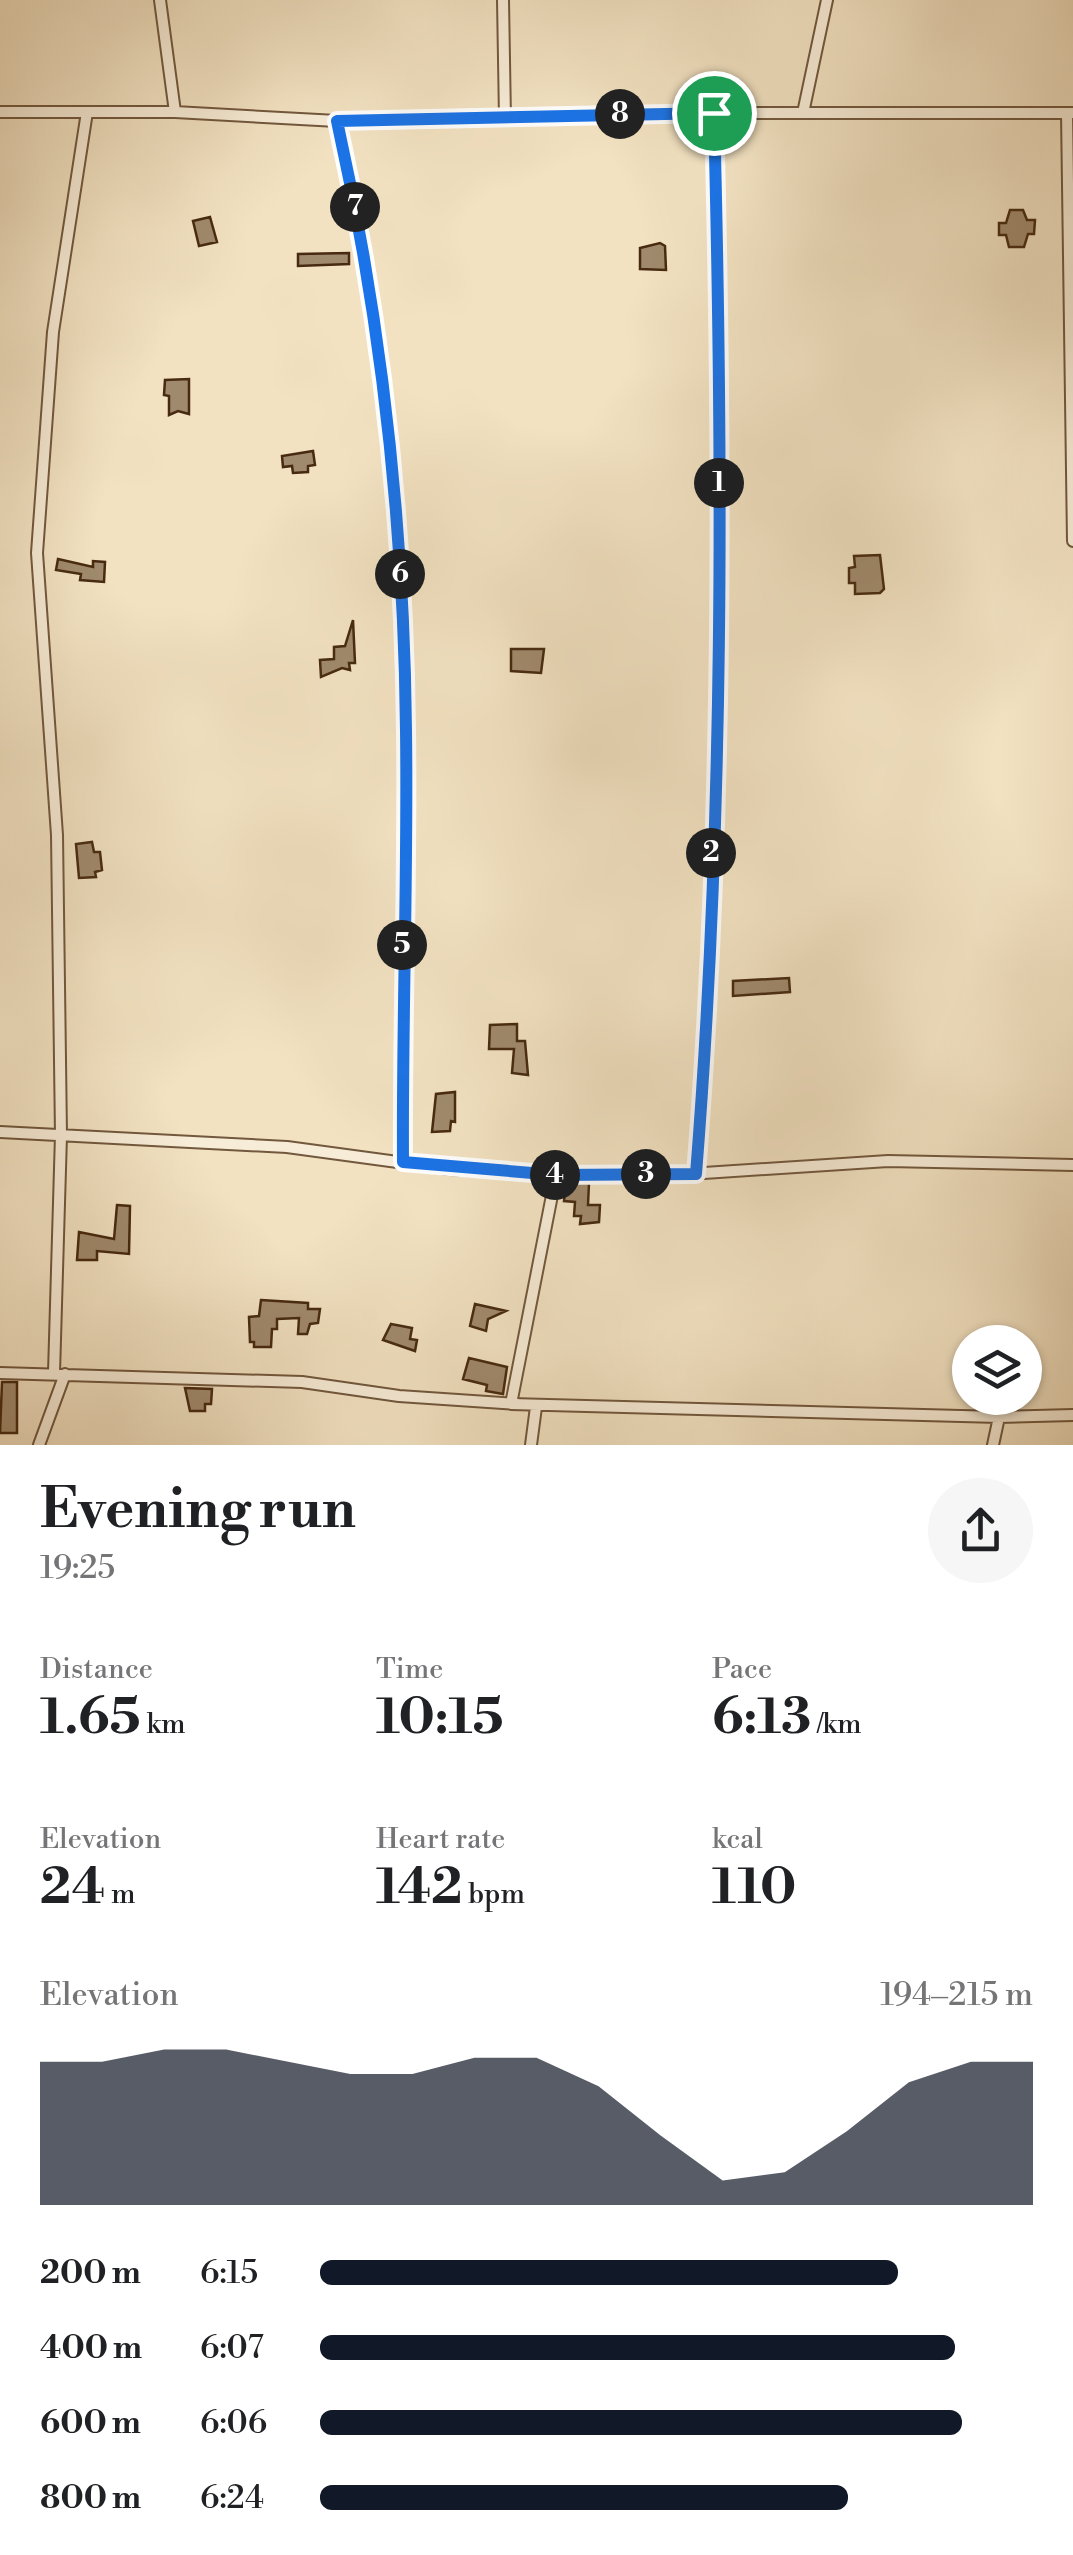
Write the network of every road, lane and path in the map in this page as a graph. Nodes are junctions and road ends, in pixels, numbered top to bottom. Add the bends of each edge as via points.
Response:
1 (160, 0) edge
2 (502, 0) edge
3 (827, 0) edge
4 (0, 112) edge
5 (87, 112) junction
6 (176, 112) junction
7 (714, 113) junction
8 (803, 113) junction
9 (1070, 113) edge
10 (504, 118) junction
11 (337, 121) junction
12 (1073, 541) edge
13 (0, 1132) edge
14 (61, 1135) junction
15 (403, 1162) junction
16 (1073, 1165) edge
17 (696, 1174) junction
18 (556, 1175) junction
19 (0, 1372) edge
20 (60, 1374) junction
21 (511, 1404) junction
22 (536, 1407) junction
23 (1073, 1414) edge
24 (999, 1416) junction
25 (39, 1445) edge
26 (530, 1445) edge
27 (992, 1445) edge

1 - 6 street
2 - 10 street
3 - 8 street
4 - 5 street
5 - 6 street
5 - 14 street via 53,332 37,553 57,834
6 - 11 street
7 - 8 street
7 - 10 street
7 - 17 street via 719,578
8 - 9 street
9 - 12 street
10 - 11 street
11 - 15 street via 366,270 402,600
13 - 14 street
14 - 15 street via 287,1147
14 - 20 street
15 - 18 street
16 - 17 street via 888,1161
17 - 18 street
18 - 21 street
19 - 20 street
20 - 21 street via 302,1382
20 - 25 street
21 - 22 street
21 - 24 street
22 - 24 street
22 - 26 street
23 - 24 street
24 - 27 street

